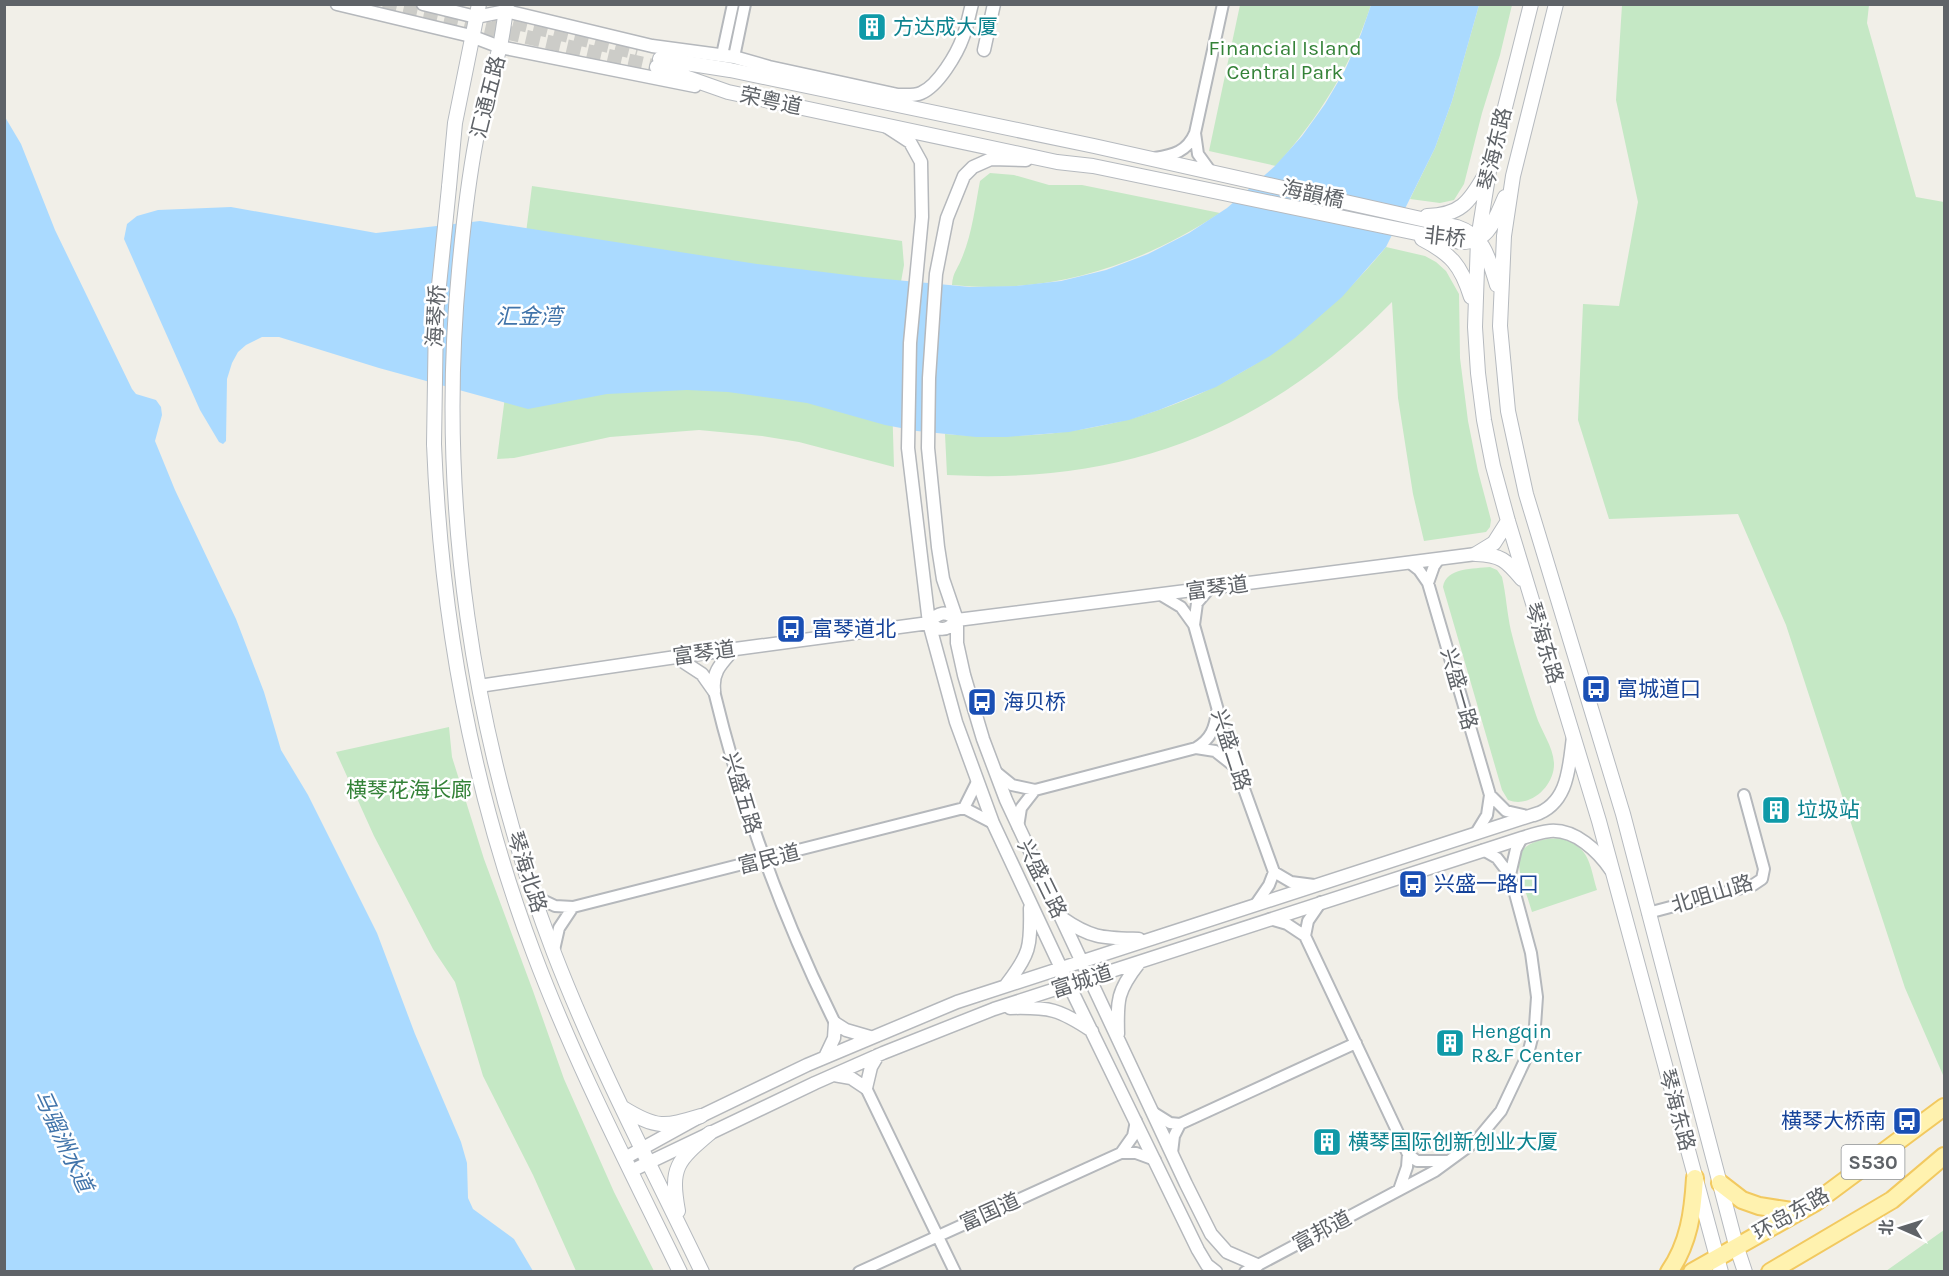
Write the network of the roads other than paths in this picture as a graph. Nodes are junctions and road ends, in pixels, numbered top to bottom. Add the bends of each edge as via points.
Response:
1 (337, 4) edge
2 (423, 4) edge
3 (733, 4) edge
4 (745, 4) edge
5 (972, 4) edge
6 (994, 4) edge
7 (1222, 4) edge
8 (1531, 4) edge
9 (1556, 4) edge
10 (507, 8) edge
11 (478, 11) edge
12 (471, 36) junction
13 (500, 46) junction
14 (984, 50) dead end
15 (729, 61) junction
16 (728, 92) junction
17 (880, 124) junction
18 (1195, 133) junction
19 (1150, 159) junction
20 (1057, 162) junction
21 (1491, 164) junction
22 (1210, 172) junction
23 (1513, 176) junction
24 (449, 187) joint
25 (1207, 189) joint
26 (468, 190) joint
27 (1416, 216) junction
28 (1412, 233) junction
29 (1478, 239) junction
30 (1500, 296) junction
31 (1475, 310) junction
32 (1500, 326) junction
33 (1476, 327) junction
34 (434, 444) joint
35 (453, 444) joint
36 (1508, 522) junction
37 (1476, 554) junction
38 (1439, 559) junction
39 (1410, 562) junction
40 (1428, 583) junction
41 (1527, 585) junction
42 (1209, 589) junction
43 (1161, 596) junction
44 (957, 620) junction
45 (928, 623) junction
46 (1194, 625) junction
47 (734, 649) junction
48 (676, 657) junction
49 (479, 686) junction
50 (714, 691) junction
51 (1217, 709) junction
52 (1573, 736) junction
53 (1196, 748) junction
54 (1236, 768) junction
55 (994, 770) junction
56 (977, 782) junction
57 (1035, 790) junction
58 (1490, 795) junction
59 (1744, 795) dead end
60 (964, 808) junction
61 (1534, 814) junction
62 (993, 823) junction
63 (1018, 830) junction
64 (1476, 833) junction
65 (1522, 837) junction
66 (1483, 850) junction
67 (764, 860) junction
68 (1612, 871) junction
69 (1274, 872) junction
70 (1510, 875) junction
71 (1315, 885) junction
72 (534, 896) junction
73 (1030, 901) junction
74 (1322, 902) junction
75 (1256, 904) junction
76 (573, 907) junction
77 (1648, 913) junction
78 (1061, 917) junction
79 (1269, 918) junction
80 (1305, 936) junction
81 (1149, 939) junction
82 (554, 953) junction
83 (1082, 961) junction
84 (1139, 963) junction
85 (1061, 968) junction
86 (1090, 978) junction
87 (1069, 985) junction
88 (1005, 986) junction
89 (994, 1009) junction
90 (836, 1023) junction
91 (1092, 1032) junction
92 (870, 1037) junction
93 (1118, 1038) junction
94 (1356, 1043) junction
95 (878, 1055) junction
96 (825, 1057) junction
97 (833, 1075) junction
98 (866, 1088) junction
99 (1944, 1107) edge
100 (623, 1108) junction
101 (1154, 1113) junction
102 (701, 1116) junction
103 (1136, 1121) junction
104 (1180, 1125) junction
105 (710, 1133) junction
106 (642, 1149) junction
107 (1121, 1153) junction
108 (1172, 1153) junction
109 (1408, 1154) junction
110 (1944, 1156) edge
111 (625, 1158) junction
112 (1155, 1160) junction
113 (1448, 1161) junction
114 (649, 1162) junction
115 (631, 1171) junction
116 (1695, 1178) junction
117 (1720, 1183) junction
118 (1400, 1190) junction
119 (1798, 1212) junction
120 (681, 1228) junction
121 (938, 1235) junction
122 (1736, 1245) junction
123 (1801, 1254) junction
124 (1718, 1264) edge
125 (1257, 1265) junction
126 (680, 1272) edge
127 (702, 1272) edge
128 (859, 1272) edge
129 (955, 1272) edge
130 (1216, 1272) edge
131 (1245, 1272) edge
132 (1669, 1272) edge
133 (1692, 1272) edge
134 (1745, 1272) edge
135 (1770, 1272) edge
136 (1792, 1272) edge

1 - 12 street, 荣粤道
2 - 11 street, 荣粤道
3 - 15 street
4 - 15 street
5 - 15 street, 荣粤道 via 963,37 941,75 933,85 910,96
6 - 14 street
7 - 18 street
8 - 21 main road, 琴海东路
9 - 23 main road, 琴海东路
10 - 11 street, 荣粤道
10 - 13 main road, 汇通五路
10 - 15 street, 荣粤道 via 652,46
11 - 12 main road, 汇通五路
12 - 13 street, 荣粤道
12 - 24 main road, 汇通五路 via 455,123
13 - 16 street, 荣粤道
13 - 26 main road, 汇通五路
15 - 16 main road via 658,63
15 - 19 main road, 荣粤道
16 - 17 main road, 荣粤道
17 - 20 main road, 荣粤道
17 - 45 street, 兴盛三路 via 910,142 921,162 922,217 910,343 908,448
18 - 19 street via 1177,153
18 - 22 street via 1198,154
19 - 22 main road, 荣粤道
20 - 25 main road, 荣粤道
20 - 44 street, 兴盛三路 via 991,159 973,167 964,176 947,218 936,274 930,344 928,448 943,579
21 - 27 main road via 1463,206 1443,215
21 - 29 main road, 琴海东路
22 - 27 main road, 海韻橋
23 - 29 main road, 非桥 via 1491,228
23 - 30 main road, 琴海东路
24 - 34 main road, 海琴桥, bridge via 436,315
25 - 28 main road, 海韻橋
26 - 35 main road, 海琴桥 via 455,316
27 - 29 main road, 非桥 via 1461,228
28 - 29 main road, 非桥 via 1460,242
28 - 31 main road via 1456,263
29 - 30 main road, 非桥 via 1488,254
29 - 31 main road, 琴海东路
30 - 32 main road, 琴海东路
31 - 33 main road, 琴海东路
32 - 33 main road via 1488,314 1477,320
32 - 77 main road, 琴海东路 via 1504,383 1519,466 1617,792
33 - 36 main road, 琴海东路 via 1484,420
34 - 111 main road, 琴海北路 via 449,620 486,805 517,908 548,991
35 - 49 main road, 琴海北路 via 462,571
36 - 37 main road via 1494,543
36 - 41 main road, 琴海东路
37 - 38 street, 富琴道
37 - 41 main road via 1503,559
38 - 39 street, 富琴道
38 - 40 street
39 - 40 street, 兴盛一路
39 - 42 street, 富琴道
40 - 58 street, 兴盛一路
41 - 52 main road, 琴海东路
42 - 43 street, 富琴道
42 - 46 street via 1197,603
43 - 44 street, 富琴道
43 - 46 street, 兴盛二路 via 1181,607
44 - 45 street, 富琴道 via 938,613
44 - 55 street, 兴盛三路 via 957,644 964,675
45 - 47 street, 富琴道
45 - 56 street, 兴盛三路
46 - 51 street, 兴盛二路
47 - 48 street, 富琴道
47 - 50 street via 717,668
48 - 49 street, 富琴道
48 - 50 street via 702,674
49 - 72 main road, 琴海北路 via 505,800
50 - 67 street, 兴盛五路 via 736,777
51 - 53 street via 1212,732
51 - 54 street, 兴盛二路
52 - 61 street via 1565,785 1550,806
52 - 68 main road, 琴海东路
53 - 54 street via 1215,751
53 - 57 street
54 - 69 street, 兴盛二路
55 - 57 street via 1012,785
55 - 63 street, 兴盛三路
56 - 60 street
56 - 62 street, 兴盛三路
57 - 63 street via 1022,808
58 - 61 street via 1506,811 1521,816
58 - 64 street via 1487,815
59 - 77 street, 北咀山路 via 1764,869 1762,879 1753,885
60 - 62 street
60 - 67 street, 富民道
61 - 64 street, 富城道
62 - 73 street, 兴盛三路
63 - 78 street, 兴盛三路
64 - 71 street, 富城道
65 - 66 street, 富城道
65 - 68 street, 富城道 via 1549,831 1568,835 1588,845
65 - 70 street
66 - 70 street via 1497,858
66 - 74 street, 富城道
67 - 76 street, 富民道
67 - 90 street, 兴盛五路 via 795,938
68 - 116 main road, 琴海东路
69 - 71 street via 1291,882
69 - 75 street
70 - 113 street via 1534,968 1537,997 1532,1040 1500,1111 1476,1141
71 - 75 street, 富城道
72 - 76 street via 555,906
72 - 82 main road, 琴海北路
73 - 85 street, 兴盛三路
73 - 88 street via 1028,951
74 - 79 street, 富城道
74 - 80 street via 1308,921
75 - 81 street, 富城道
76 - 82 street via 559,928
77 - 117 main road, 琴海东路
78 - 81 street via 1097,937
78 - 83 street, 兴盛三路
79 - 80 street
79 - 84 street, 富城道
80 - 94 street
81 - 83 street, 富城道
82 - 100 main road, 琴海北路
83 - 85 street, 富城道
83 - 86 street, 兴盛三路
84 - 86 street, 富城道
84 - 93 street via 1120,992
85 - 87 street, 兴盛三路
85 - 88 street, 富城道
86 - 87 street, 富城道
86 - 93 street, 兴盛三路
87 - 89 street, 富城道
87 - 91 street, 兴盛三路
88 - 92 street, 富城道
89 - 91 street via 1054,1010
89 - 95 street, 富城道
90 - 92 street
90 - 96 street
91 - 103 street, 兴盛三路
92 - 96 street, 富城道
93 - 101 street, 兴盛三路
94 - 104 street
94 - 109 street
95 - 97 street, 富城道
95 - 98 street
96 - 102 street, 富城道
97 - 98 street via 850,1078
97 - 105 street, 富城道
98 - 121 street
99 - 119 main road, 环岛东路 / S530 via 1826,1196
100 - 102 main road via 660,1125
100 - 106 main road, 琴海北路
101 - 104 street
101 - 108 street, 兴盛三路
102 - 106 street, 富城道
103 - 107 street via 1133,1136
103 - 112 street, 兴盛三路
104 - 108 street
105 - 114 street, 富城道
105 - 120 main road via 688,1151 677,1169 674,1190
106 - 111 street, 富城道
106 - 114 main road, 琴海北路
107 - 112 street via 1136,1153
107 - 121 street, 富国道
108 - 125 street, 兴盛三路 via 1211,1234 1227,1252
109 - 113 street via 1418,1161
109 - 118 street
110 - 123 main road, 环岛东路 / S530 via 1892,1200
111 - 115 main road, 琴海北路
112 - 130 street, 兴盛三路 via 1198,1250
113 - 118 street
114 - 115 street, 富城道
114 - 120 main road, 琴海北路
115 - 126 main road, 琴海北路
116 - 124 main road, 琴海东路
116 - 132 main road via 1689,1229
117 - 119 main road via 1742,1200
117 - 122 main road, 琴海东路
118 - 125 street, 富邦道
119 - 122 main road, 环岛东路 / S530
120 - 127 main road, 琴海北路
121 - 128 street, 富国道
121 - 129 street
122 - 124 main road, 环岛东路 / S530
122 - 134 main road, 琴海东路
123 - 135 main road, 环岛东路 / S530
123 - 136 main road
124 - 133 main road, 环岛东路 / S530
125 - 131 street, 富邦道

